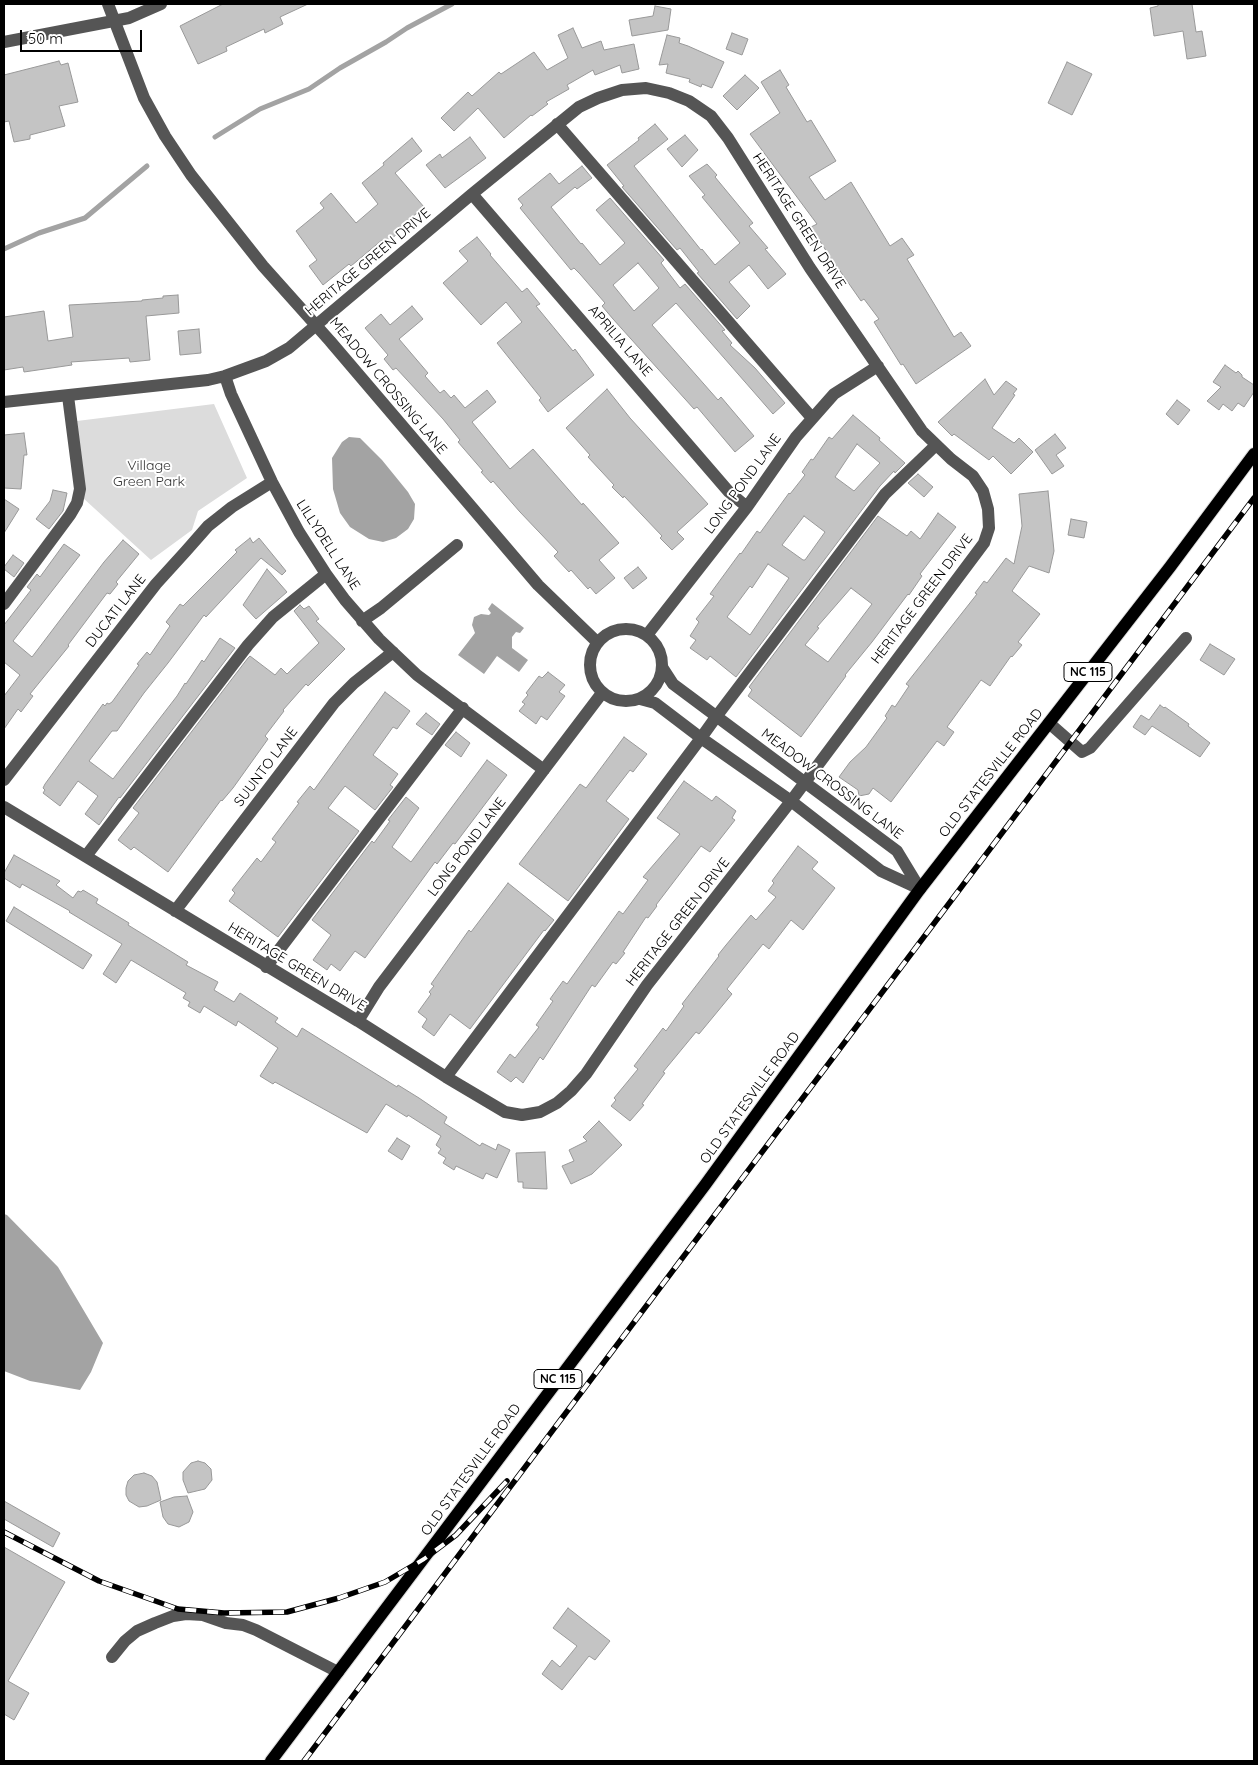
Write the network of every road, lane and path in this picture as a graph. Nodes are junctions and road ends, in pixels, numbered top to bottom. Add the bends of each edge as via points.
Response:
1 (108, 4) edge
2 (160, 4) edge
3 (114, 21) junction
4 (4, 42) edge
5 (557, 124) junction
6 (472, 194) junction
7 (317, 325) junction
8 (878, 366) junction
9 (225, 376) junction
10 (68, 396) junction
11 (4, 402) edge
12 (812, 418) junction
13 (935, 446) junction
14 (1254, 454) edge
15 (272, 482) junction
16 (747, 507) junction
17 (457, 544) dead end
18 (326, 574) junction
19 (4, 604) edge
20 (362, 620) junction
21 (647, 635) junction
22 (1186, 638) dead end
23 (597, 642) junction
24 (393, 652) junction
25 (662, 667) junction
26 (602, 693) junction
27 (640, 698) junction
28 (464, 708) junction
29 (716, 717) junction
30 (1049, 723) junction
31 (701, 738) junction
32 (544, 770) junction
33 (4, 780) edge
34 (805, 782) junction
35 (791, 801) junction
36 (4, 807) edge
37 (86, 856) junction
38 (920, 889) junction
39 (175, 911) junction
40 (266, 967) junction
41 (358, 1021) junction
42 (446, 1077) junction
43 (112, 1657) dead end
44 (338, 1672) junction
45 (271, 1761) edge

1 - 3 street, MEADOW CROSSING LANE
2 - 3 street
3 - 4 street
3 - 7 street, MEADOW CROSSING LANE via 144,98 191,175 263,266
5 - 6 street, HERITAGE GREEN DRIVE
5 - 8 street, HERITAGE GREEN DRIVE via 579,107 598,98 622,90 646,88 689,101 710,116 728,138 810,268
5 - 12 street
6 - 7 street, HERITAGE GREEN DRIVE
6 - 16 street, APRILIA LANE via 730,492
7 - 9 street, HERITAGE GREEN DRIVE via 289,348 266,361
7 - 23 street, MEADOW CROSSING LANE via 538,585
8 - 12 street, LONG POND LANE via 834,394
8 - 13 street, HERITAGE GREEN DRIVE
9 - 10 street, HERITAGE GREEN DRIVE
9 - 15 street, LILLYDELL LANE
10 - 11 street, HERITAGE GREEN DRIVE
10 - 19 street via 80,489 78,503
12 - 16 street, LONG POND LANE
13 - 29 street via 885,494
13 - 34 street, HERITAGE GREEN DRIVE via 973,476 983,491 989,528 984,543
14 - 30 main road, OLD STATESVILLE ROAD / NC 115
15 - 18 street, LILLYDELL LANE
15 - 33 street, DUCATI LANE via 208,526 156,584
16 - 21 street, LONG POND LANE
17 - 20 street
18 - 20 street, LILLYDELL LANE
18 - 37 street via 273,617 248,645
20 - 24 street, LILLYDELL LANE
21 - 23 street via 624,628 609,632
21 - 25 street, MEADOW CROSSING LANE via 660,652
22 - 30 street via 1090,748 1082,752
23 - 26 street via 590,654 589,668
24 - 28 street, LILLYDELL LANE
24 - 39 street, SUUNTO LANE via 334,703
25 - 27 street via 659,680
25 - 29 street, MEADOW CROSSING LANE via 673,684
26 - 27 street via 614,700 627,702
26 - 32 street, LONG POND LANE
27 - 31 street via 655,703
28 - 32 street, LILLYDELL LANE
28 - 40 street
29 - 31 street
29 - 34 street, MEADOW CROSSING LANE
30 - 38 main road, OLD STATESVILLE ROAD / NC 115
31 - 35 street
31 - 42 street
32 - 41 street, LONG POND LANE via 379,987
34 - 35 street, HERITAGE GREEN DRIVE
34 - 38 street, MEADOW CROSSING LANE via 897,851
35 - 38 street via 881,871
35 - 42 street, HERITAGE GREEN DRIVE via 647,985 586,1074 557,1103 540,1112 522,1115 505,1112
36 - 37 street, HERITAGE GREEN DRIVE
37 - 39 street, HERITAGE GREEN DRIVE
38 - 44 main road, OLD STATESVILLE ROAD / NC 115 via 705,1185
39 - 40 street, HERITAGE GREEN DRIVE
40 - 41 street, HERITAGE GREEN DRIVE
41 - 42 street, HERITAGE GREEN DRIVE
43 - 44 street via 137,1631 174,1616 203,1615 256,1630
44 - 45 main road, OLD STATESVILLE ROAD / NC 115

